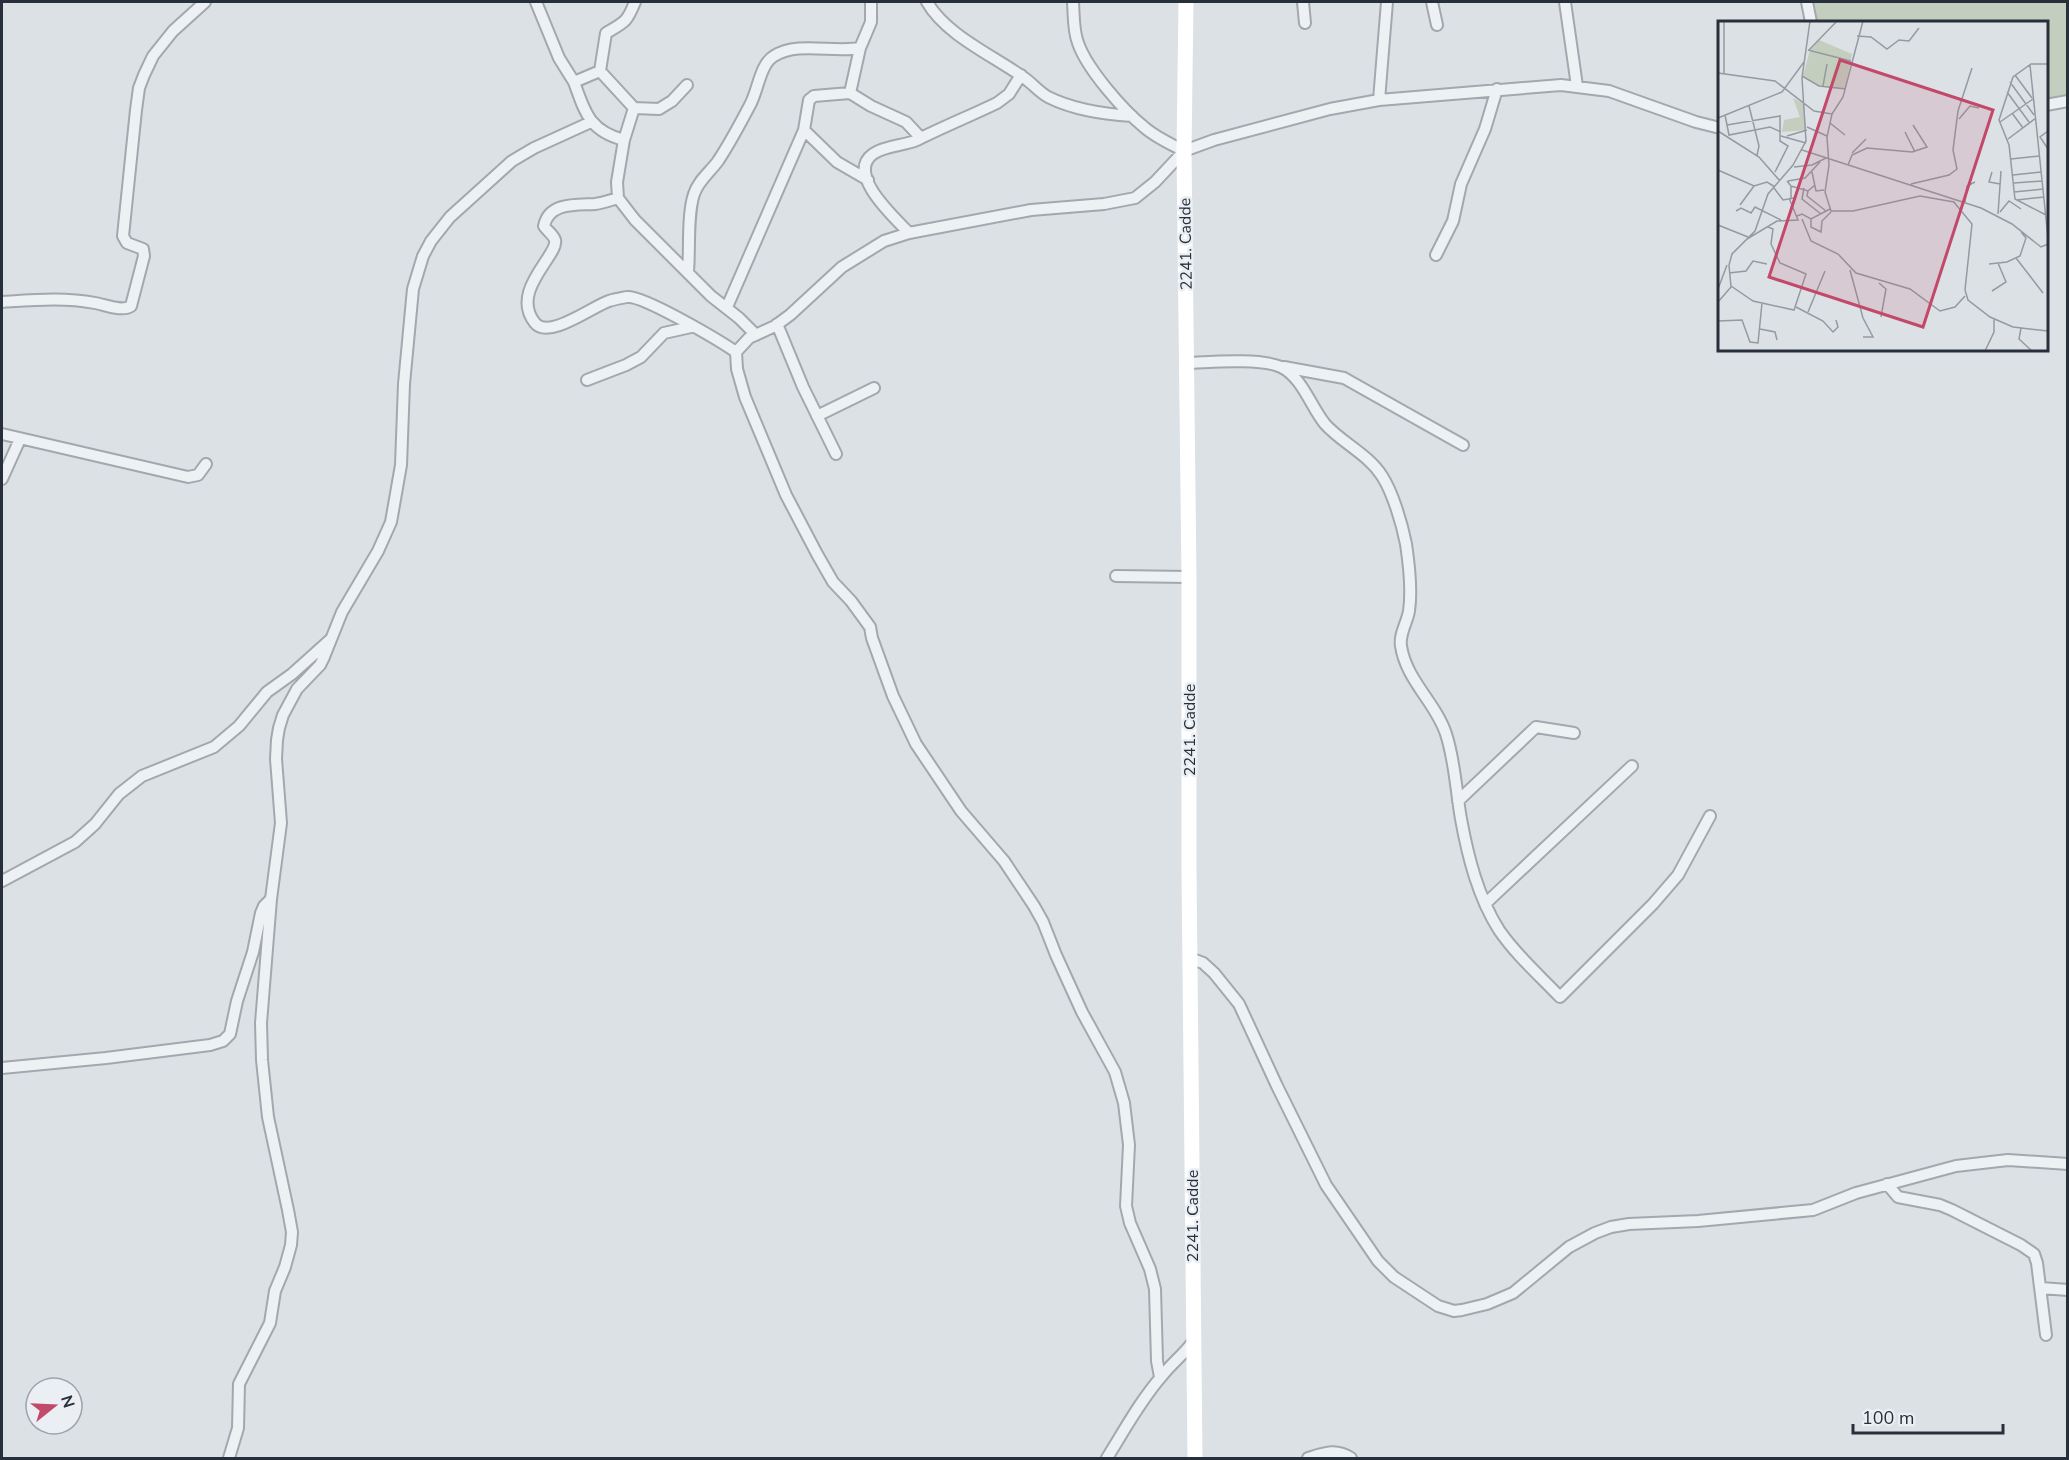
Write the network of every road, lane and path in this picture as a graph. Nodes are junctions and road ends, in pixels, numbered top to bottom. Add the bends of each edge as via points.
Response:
1 (205, 2) edge
2 (536, 2) edge
3 (635, 2) edge
4 (871, 2) edge
5 (927, 2) edge
6 (1073, 2) edge
7 (1186, 2) edge
8 (1303, 2) edge
9 (1387, 2) edge
10 (1432, 2) edge
11 (1565, 2) edge
12 (1807, 2) edge
13 (1811, 21) edge
14 (1305, 23) dead end
15 (1437, 25) dead end
16 (860, 48) junction
17 (600, 71) junction
18 (1021, 75) junction
19 (574, 82) junction
20 (687, 85) dead end
21 (1577, 86) junction
22 (1497, 89) junction
23 (850, 93) junction
24 (1379, 100) junction
25 (2067, 101) edge
26 (2048, 105) edge
27 (634, 108) junction
28 (1132, 116) junction
29 (591, 122) junction
30 (1718, 128) edge
31 (804, 130) junction
32 (920, 137) junction
33 (624, 140) junction
34 (1184, 151) junction
35 (868, 180) junction
36 (618, 198) junction
37 (909, 233) junction
38 (1436, 255) dead end
39 (688, 272) junction
40 (2, 302) edge
41 (727, 307) junction
42 (777, 324) junction
43 (691, 327) junction
44 (756, 335) junction
45 (736, 352) junction
46 (1187, 363) junction
47 (1279, 366) junction
48 (587, 380) dead end
49 (874, 388) dead end
50 (817, 416) junction
51 (2, 434) edge
52 (20, 439) junction
53 (1463, 445) dead end
54 (836, 454) dead end
55 (206, 464) dead end
56 (2, 479) edge
57 (1116, 576) dead end
58 (1189, 577) junction
59 (331, 639) junction
60 (1574, 733) dead end
61 (1632, 766) dead end
62 (1458, 801) junction
63 (1710, 816) dead end
64 (2, 881) edge
65 (271, 899) junction
66 (1485, 904) junction
67 (1190, 958) junction
68 (2, 1068) edge
69 (2067, 1164) edge
70 (1887, 1184) junction
71 (2041, 1288) junction
72 (2067, 1290) edge
73 (2046, 1335) dead end
74 (1192, 1343) junction
75 (1160, 1377) junction
76 (229, 1458) edge
77 (1107, 1458) edge
78 (1195, 1458) edge
79 (1308, 1458) edge
80 (1351, 1458) edge

1 - 40 street via 162,43 140,88 123,236 127,243 143,249 144,256 131,306 125,309 43,299
2 - 19 street via 559,58
3 - 17 street via 630,17 606,33
4 - 16 street via 871,22
5 - 18 street via 949,29
6 - 28 street via 1075,30 1085,58
7 - 34 street, 2241. Cadde
8 - 14 street
9 - 24 street
10 - 15 street
11 - 21 street
12 - 13 street
16 - 23 street
16 - 39 street via 799,50 779,53 767,61 748,110 693,197
17 - 19 street
17 - 27 street
18 - 28 street via 1046,96 1070,106
18 - 32 street via 997,103
19 - 29 street
20 - 27 street via 659,110
21 - 22 street
21 - 30 street via 1627,96
22 - 24 street
22 - 38 street via 1461,184 1453,221
23 - 31 street via 810,98
23 - 32 street via 906,122
24 - 34 street via 1330,109
25 - 26 street
27 - 33 street
28 - 34 street via 1145,129
29 - 33 street via 610,137
29 - 59 street via 512,161 450,217 423,256 413,289 396,504 386,536 353,591
31 - 35 street via 837,162
31 - 41 street
32 - 35 street via 872,155 865,172
33 - 36 street
34 - 37 street via 1135,198 1031,210
34 - 46 street, 2241. Cadde
35 - 37 street via 875,197
36 - 39 street
36 - 43 street via 568,205 549,214 544,226 555,243 532,283 532,318 538,326 552,327 609,301 630,297 643,300
37 - 42 street via 884,241 842,267
39 - 41 street
41 - 44 street
42 - 44 street
42 - 50 street
43 - 45 street
43 - 48 street via 664,333 641,357
44 - 45 street
45 - 75 street via 745,397 786,495 833,582 870,627 893,696 916,744 961,811 1004,861 1034,906 1082,1012 1115,1072 1130,1145 1126,1206 1155,1288
46 - 47 street
46 - 58 street, 2241. Cadde
47 - 53 street via 1344,378
47 - 62 street via 1294,377 1333,432 1380,472 1389,490 1408,558 1409,612 1401,645 1408,667 1447,735
49 - 50 street
50 - 54 street
51 - 52 street
52 - 55 street via 188,477 198,475
52 - 56 street
57 - 58 street
58 - 67 street, 2241. Cadde
59 - 64 street via 267,692 222,742 142,776 119,794 75,842
59 - 65 street via 320,665 297,689 279,728 276,759 281,823
60 - 62 street via 1536,727
61 - 66 street
62 - 66 street
63 - 66 street via 1678,875 1560,997 1507,940
65 - 68 street via 264,906 230,1034 223,1041
65 - 76 street via 261,1006 262,1059 271,1137 292,1232 270,1323 239,1384 238,1428
67 - 70 street via 1214,973 1239,1004 1326,1185 1378,1261 1408,1288 1447,1309 1476,1308 1513,1293 1569,1247 1611,1227 1813,1210
67 - 74 street, 2241. Cadde
69 - 70 street via 2008,1160 1956,1166
70 - 71 street via 1898,1197 1946,1208 2021,1245 2036,1258
71 - 72 street
71 - 73 street
74 - 75 street
74 - 78 street, 2241. Cadde
75 - 77 street
79 - 80 street via 1338,1452

